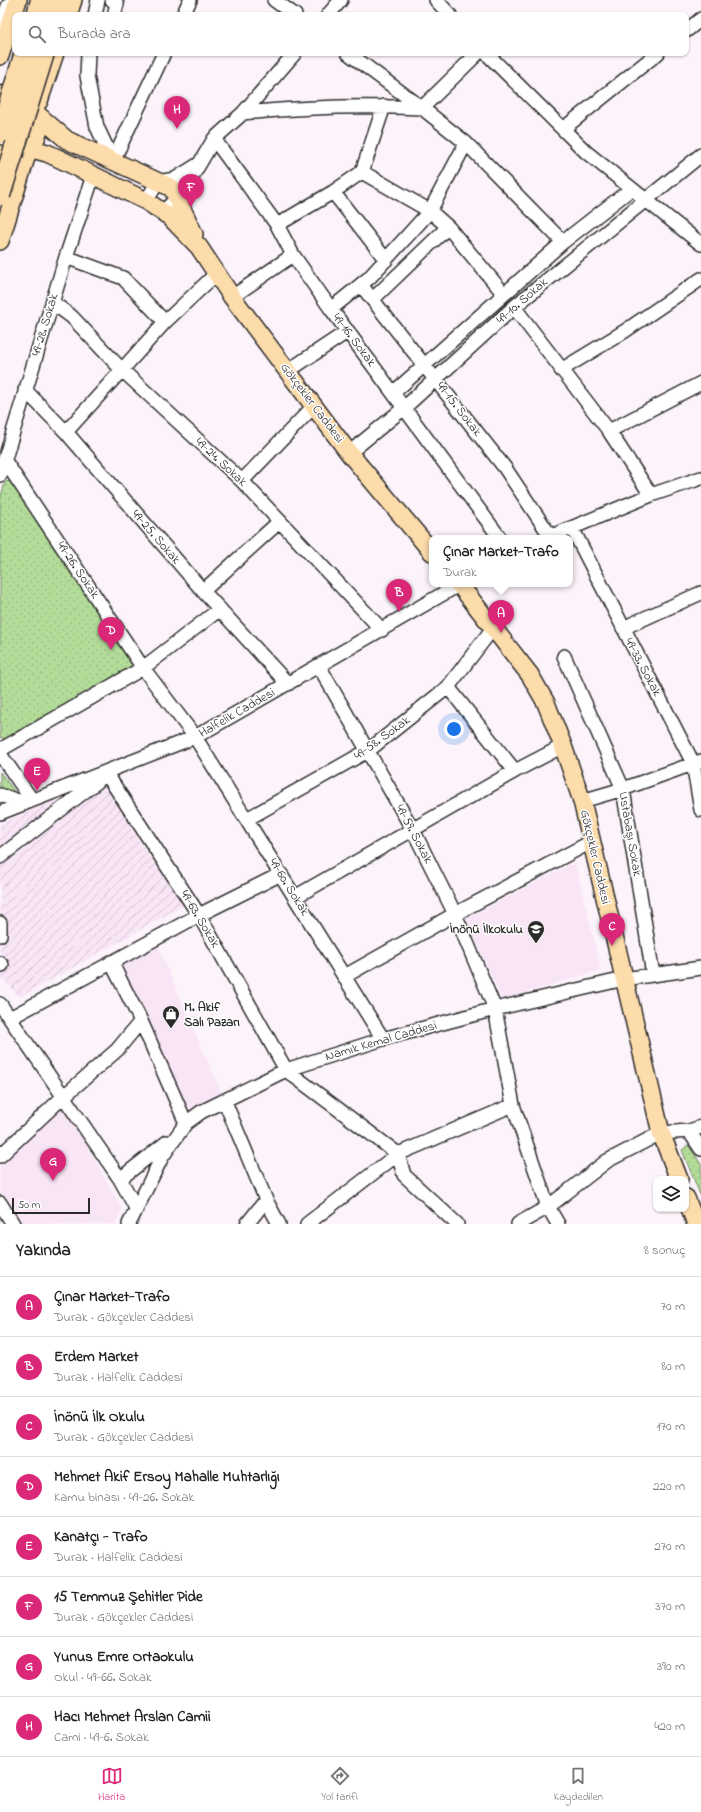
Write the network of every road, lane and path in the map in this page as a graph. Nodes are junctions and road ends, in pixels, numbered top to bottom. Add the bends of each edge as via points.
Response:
1 (10, 0) edge
2 (18, 0) edge
3 (41, 0) edge
4 (60, 0) edge
5 (73, 0) edge
6 (98, 0) edge
7 (112, 0) edge
8 (190, 0) edge
9 (274, 0) edge
10 (341, 0) edge
11 (436, 0) edge
12 (14, 12) edge
13 (38, 12) edge
14 (57, 12) edge
15 (69, 12) edge
16 (96, 12) edge
17 (115, 12) edge
18 (184, 12) edge
19 (291, 12) edge
20 (331, 12) edge
21 (447, 12) edge
22 (12, 19) edge
23 (701, 19) edge
24 (0, 24) edge
25 (689, 29) edge
26 (0, 56) edge
27 (24, 56) edge
28 (43, 56) edge
29 (54, 56) edge
30 (88, 56) edge
31 (163, 56) edge
32 (292, 56) edge
33 (352, 56) edge
34 (475, 56) edge
35 (489, 56) edge
36 (654, 56) edge
37 (0, 95) edge
38 (384, 106) junction
39 (422, 108) junction
40 (37, 112) junction
41 (243, 112) junction
42 (563, 129) junction
43 (0, 133) edge
44 (214, 139) junction
45 (466, 143) junction
46 (29, 148) junction
47 (0, 154) edge
48 (701, 155) edge
49 (113, 161) junction
50 (200, 163) junction
51 (362, 172) junction
52 (93, 176) junction
53 (158, 182) junction
54 (631, 189) junction
55 (333, 192) junction
56 (0, 194) edge
57 (176, 198) junction
58 (647, 200) junction
59 (146, 201) junction
60 (430, 211) junction
61 (163, 212) junction
62 (277, 225) junction
63 (448, 227) junction
64 (0, 240) edge
65 (563, 242) junction
66 (701, 244) edge
67 (200, 247) junction
68 (293, 255) junction
69 (66, 257) junction
70 (386, 260) junction
71 (217, 273) junction
72 (701, 279) edge
73 (362, 285) junction
74 (504, 294) junction
75 (232, 297) junction
76 (373, 299) junction
77 (52, 302) junction
78 (514, 307) junction
79 (330, 308) junction
80 (164, 322) junction
81 (348, 331) junction
82 (426, 366) junction
83 (121, 369) junction
84 (561, 370) junction
85 (288, 372) junction
86 (436, 379) junction
87 (701, 383) edge
88 (25, 390) junction
89 (393, 393) junction
90 (314, 406) junction
91 (404, 408) junction
92 (609, 431) junction
93 (66, 432) junction
94 (349, 453) junction
95 (5, 461) junction
96 (0, 475) edge
97 (701, 478) edge
98 (242, 481) junction
99 (651, 495) junction
100 (280, 521) junction
101 (572, 528) junction
102 (498, 535) edge
103 (548, 535) edge
104 (554, 535) edge
105 (429, 548) edge
106 (454, 587) edge
107 (461, 587) edge
108 (203, 591) junction
109 (701, 593) edge
110 (220, 609) junction
111 (493, 628) junction
112 (623, 628) junction
113 (382, 630) junction
114 (564, 656) dead end
115 (319, 666) junction
116 (143, 668) junction
117 (288, 684) junction
118 (448, 687) junction
119 (195, 737) junction
120 (563, 746) junction
121 (0, 750) edge
122 (369, 750) junction
123 (0, 754) edge
124 (697, 762) edge
125 (515, 771) junction
126 (106, 773) junction
127 (623, 789) junction
128 (0, 795) edge
129 (28, 801) junction
130 (582, 801) junction
131 (701, 810) edge
132 (0, 813) edge
133 (247, 819) junction
134 (413, 830) junction
135 (591, 842) junction
136 (0, 857) edge
137 (281, 874) junction
138 (295, 897) junction
139 (455, 914) junction
140 (199, 915) junction
141 (0, 923) edge
142 (0, 935) edge
143 (111, 962) junction
144 (701, 968) edge
145 (345, 976) junction
146 (653, 976) junction
147 (624, 979) junction
148 (0, 1004) edge
149 (495, 1009) junction
150 (10, 1018) junction
151 (141, 1022) junction
152 (382, 1039) junction
153 (286, 1070) junction
154 (64, 1097) junction
155 (225, 1102) junction
156 (513, 1105) junction
157 (186, 1123) junction
158 (695, 1129) edge
159 (661, 1133) junction
160 (176, 1135) junction
161 (701, 1149) edge
162 (398, 1154) junction
163 (0, 1156) edge
164 (678, 1176) edge
165 (120, 1179) junction
166 (266, 1200) junction
167 (0, 1203) edge
168 (689, 1206) edge
169 (136, 1208) junction
170 (548, 1208) junction
171 (13, 1224) edge
172 (129, 1224) edge
173 (247, 1224) edge
174 (279, 1224) edge
175 (307, 1224) edge
176 (457, 1224) edge
177 (518, 1224) edge
178 (558, 1224) edge
179 (696, 1224) edge

1 - 24 street
2 - 12 main road
3 - 13 highway
4 - 14 highway
5 - 15 main road
6 - 16 street
7 - 17 street via 116,4
8 - 18 street
9 - 19 street
10 - 20 street
11 - 21 street
22 - 26 main road
23 - 25 street
27 - 43 highway, bridge
28 - 56 highway, bridge
29 - 40 main road
30 - 49 street via 88,76 97,127
31 - 49 street
32 - 41 street
33 - 39 street
34 - 39 street
35 - 42 street
36 - 42 street
37 - 40 main road via 21,96
38 - 39 street
38 - 41 street via 300,107
38 - 51 street
39 - 45 street
40 - 46 main road via 38,134
40 - 49 main road via 67,140
41 - 44 street
42 - 54 street via 586,152
44 - 50 street
44 - 62 street, 49-16. Sokak
45 - 60 street
45 - 65 street
46 - 47 main road via 16,155
46 - 52 main road via 47,153
46 - 64 main road
48 - 58 street, 49-10. Sokak
49 - 53 main road
50 - 53 street via 175,179
50 - 57 street via 183,192
51 - 55 street
51 - 60 street
52 - 59 main road
52 - 69 street, 49-28. Sokak
53 - 57 main road via 172,188
53 - 59 street
54 - 58 street
54 - 65 street, 49-10. Sokak
55 - 62 street
55 - 70 street
57 - 61 street
57 - 67 main road
58 - 66 street
58 - 78 street, 49-10. Sokak
59 - 61 main road
60 - 63 street
60 - 70 street
61 - 67 main road
62 - 68 street, 49-16. Sokak
63 - 74 street
63 - 76 street
65 - 74 street, 49-10. Sokak
67 - 71 main road, Gökçekler Caddesi
68 - 75 street
68 - 79 street, 49-16. Sokak
69 - 77 street, 49-28. Sokak
69 - 80 street via 122,278
70 - 73 street
71 - 75 main road, Gökçekler Caddesi
71 - 80 street
72 - 84 street via 625,331
73 - 76 street, 49-15. Sokak
73 - 79 street
74 - 82 street, 49-10. Sokak
75 - 85 main road, Gökçekler Caddesi
76 - 82 street, 49-15. Sokak
77 - 83 street, 49-24. Sokak via 72,317
77 - 88 street, 49-28. Sokak
78 - 84 street
78 - 86 street, 49-10. Sokak
79 - 81 street, 49-16. Sokak
80 - 83 street
81 - 85 street
81 - 89 street, 49-16. Sokak
82 - 86 street, 49-15. Sokak
82 - 89 street, 49-10. Sokak
83 - 93 street
83 - 98 street, 49-24. Sokak
84 - 92 street
85 - 90 main road, Gökçekler Caddesi
86 - 91 street, 49-10. Sokak
86 - 103 street, 49-15. Sokak via 505,468
87 - 92 street
88 - 93 street, 49-25. Sokak
88 - 95 street, 49-28. Sokak
89 - 91 street, 49-16. Sokak
90 - 94 main road, Gökçekler Caddesi
90 - 98 street
91 - 94 street, 49-10. Sokak
91 - 102 street, 49-16. Sokak
92 - 99 street
93 - 108 street, 49-25. Sokak
94 - 105 main road, Gökçekler Caddesi
95 - 96 street, 49-28. Sokak
95 - 116 street, 49-26. Sokak
97 - 99 street
98 - 100 street, 49-24. Sokak
99 - 101 street
100 - 108 street
100 - 113 street, 49-24. Sokak
101 - 104 street
101 - 112 street, 49-33. Sokak
106 - 113 street, Halfelik Caddesi
107 - 111 main road, Gökçekler Caddesi
108 - 110 street, 49-25. Sokak
109 - 112 street
110 - 116 street
110 - 117 street, 49-25. Sokak
111 - 118 street, 49-58. Sokak
111 - 120 main road, Gökçekler Caddesi via 530,675 546,703
112 - 124 street, 49-33. Sokak
113 - 115 street, Halfelik Caddesi
114 - 127 street, Ustabaşı Sokak
115 - 117 street, Halfelik Caddesi
115 - 122 street, 49-59. Sokak
116 - 119 street, 49-26. Sokak
116 - 121 street
117 - 119 street, Halfelik Caddesi
118 - 122 street, 49-58. Sokak
118 - 125 street
119 - 126 street, Halfelik Caddesi
119 - 133 street, 49-60. Sokak
120 - 125 street
120 - 130 main road, Gökçekler Caddesi
122 - 133 street, 49-58. Sokak
122 - 134 street, 49-59. Sokak
123 - 129 street
124 - 127 street
124 - 131 street, 49-33. Sokak
125 - 134 street
126 - 129 street, Halfelik Caddesi
126 - 136 street
126 - 140 street, 49-63. Sokak
127 - 130 street
127 - 146 street, Ustabaşı Sokak
128 - 129 street
129 - 132 street, Halfelik Caddesi
130 - 135 main road, Gökçekler Caddesi
133 - 137 street, 49-60. Sokak
134 - 138 street
134 - 139 street, 49-59. Sokak
135 - 139 street
135 - 147 main road, Gökçekler Caddesi
137 - 138 street, 49-60. Sokak
137 - 140 street
138 - 145 street, 49-60. Sokak
139 - 145 street
139 - 149 street, 49-59. Sokak
140 - 143 street
140 - 153 street, 49-63. Sokak
141 - 142 street
143 - 150 street
143 - 151 street
144 - 146 street, Namık Kemal Caddesi
145 - 152 street, 49-60. Sokak
146 - 147 street, Namık Kemal Caddesi
147 - 149 street, Namık Kemal Caddesi
147 - 159 main road, Gökçekler Caddesi
148 - 150 street
149 - 152 street, Namık Kemal Caddesi
149 - 156 street, 49-59. Sokak
150 - 154 street
151 - 154 street via 117,1050
151 - 157 street
152 - 153 street, Namık Kemal Caddesi
153 - 155 street, Namık Kemal Caddesi
153 - 162 street
154 - 163 street
154 - 165 street
155 - 157 street, Namık Kemal Caddesi via 202,1112
155 - 166 street
156 - 162 street
156 - 170 street, 49-59. Sokak
157 - 160 street, Namık Kemal Caddesi
158 - 159 street
158 - 161 street
159 - 164 main road, Gökçekler Caddesi
159 - 170 street via 606,1161
160 - 165 street
160 - 169 street, Namık Kemal Caddesi
162 - 175 street
162 - 176 street via 404,1176
165 - 169 street
166 - 173 street
166 - 174 street
167 - 171 street
168 - 179 main road
169 - 172 street, Namık Kemal Caddesi
170 - 177 street
170 - 178 street, 49-59. Sokak

